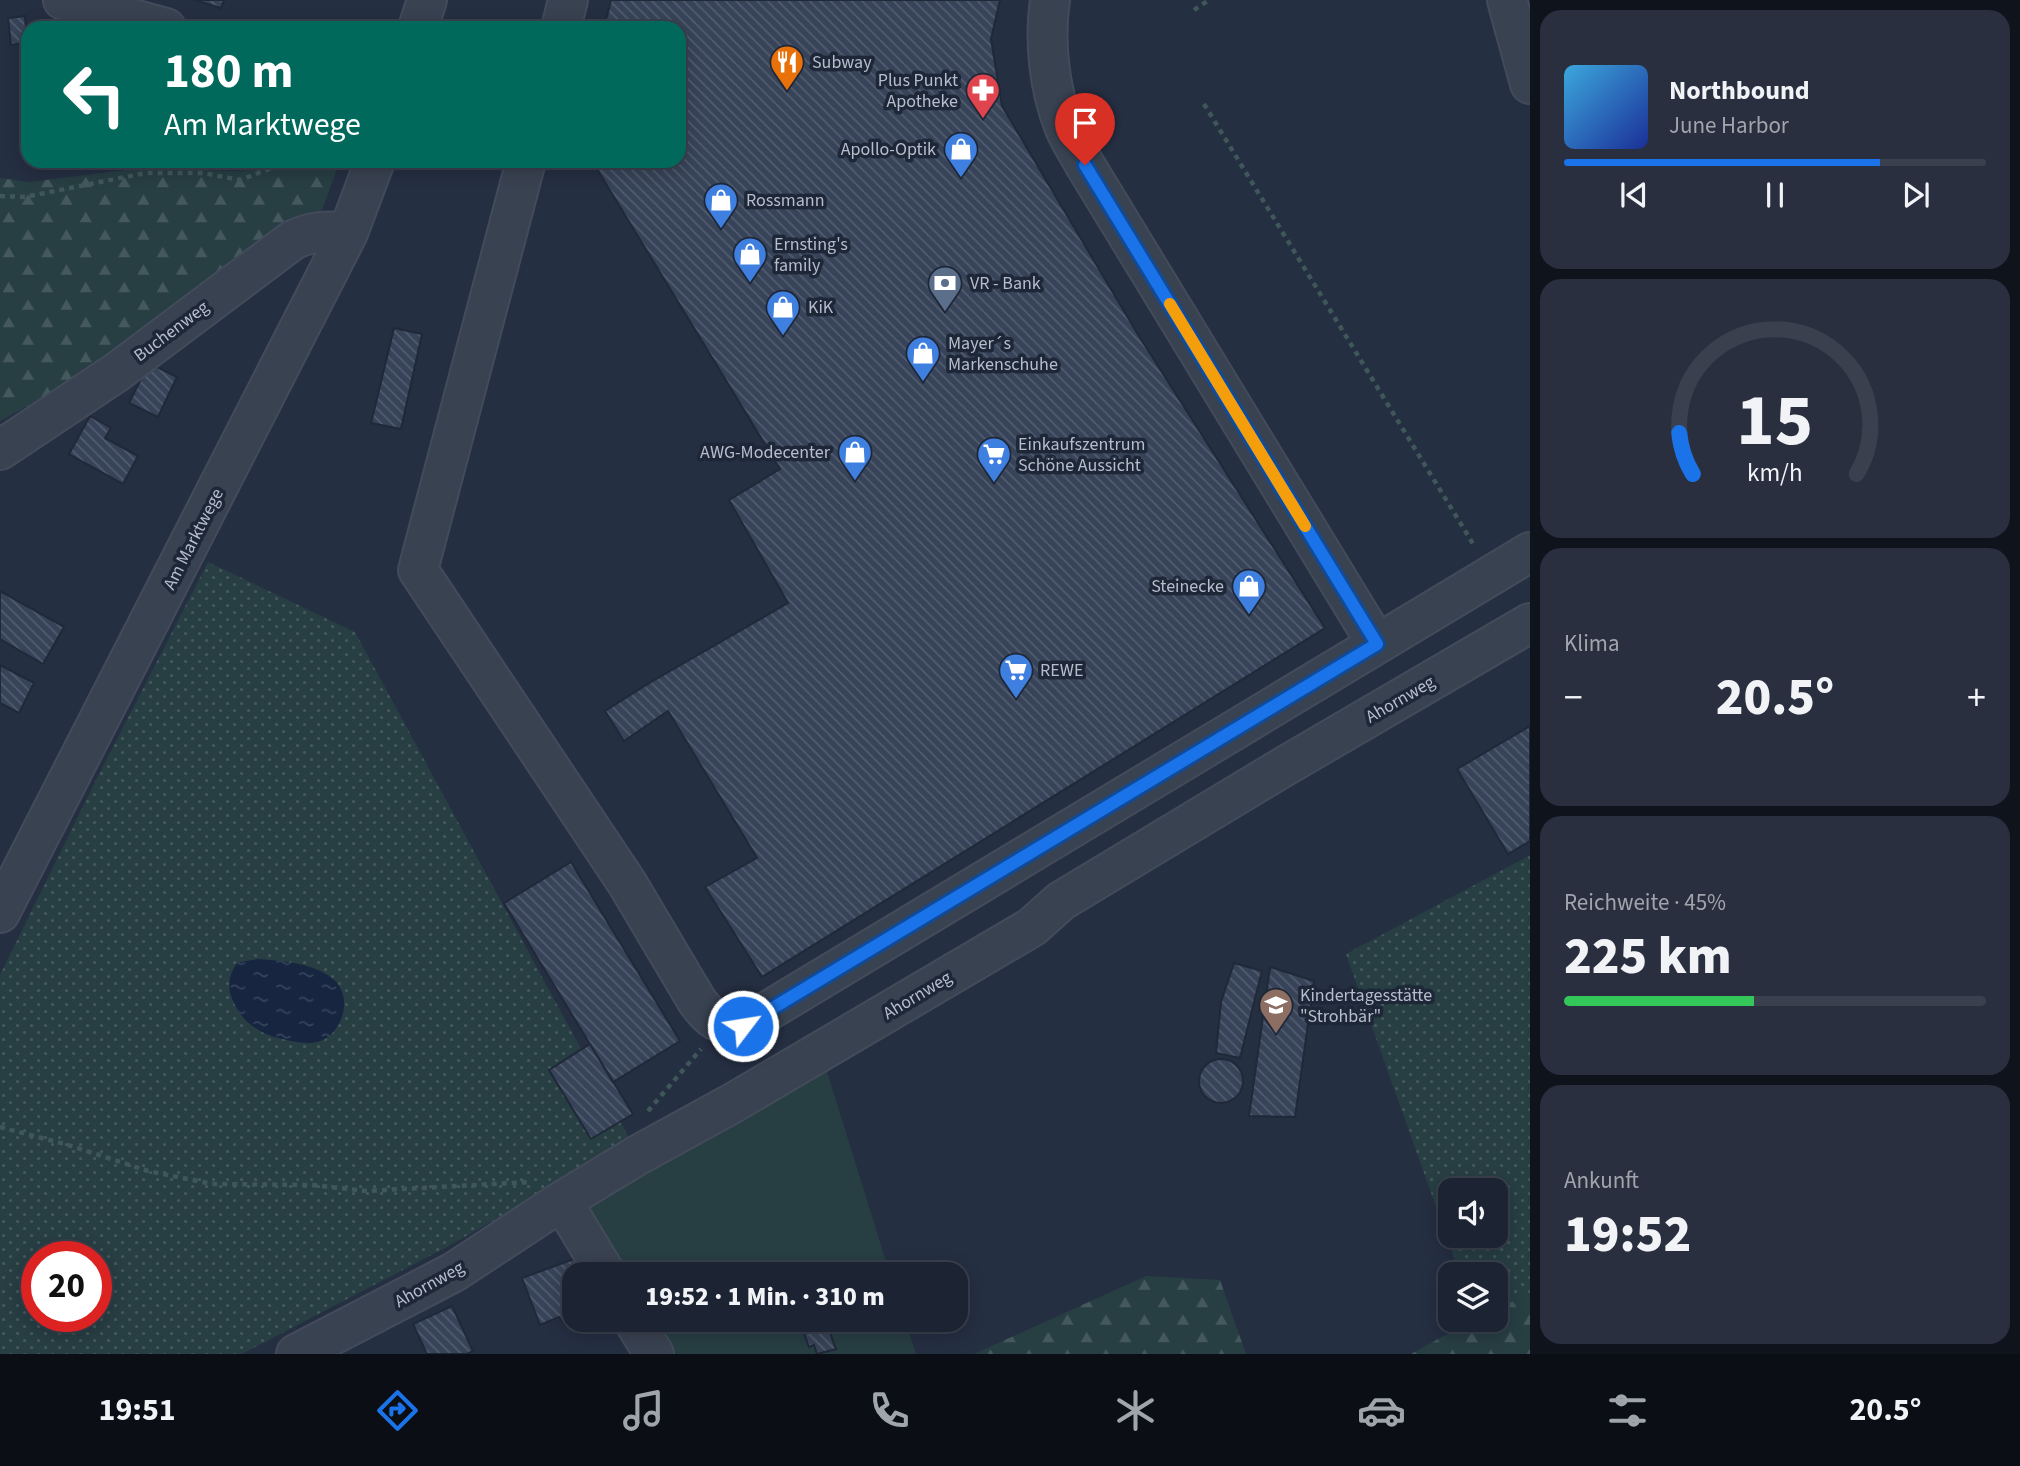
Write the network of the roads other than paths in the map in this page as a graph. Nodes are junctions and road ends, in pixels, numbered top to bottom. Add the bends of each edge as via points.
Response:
1 (63, 0) edge
2 (427, 0) edge
3 (568, 0) edge
4 (1050, 0) edge
5 (1507, 0) edge
6 (140, 21) edge
7 (420, 21) edge
8 (563, 21) edge
9 (1530, 84) edge
10 (372, 168) edge
11 (524, 168) edge
12 (348, 233) junction
13 (0, 450) edge
14 (1530, 552) edge
15 (1530, 623) edge
16 (1377, 644) junction
17 (0, 913) edge
18 (562, 1201) junction
19 (599, 1262) edge
20 (640, 1332) edge
21 (296, 1354) edge
22 (654, 1354) edge

1 - 6 street
2 - 7 street
3 - 8 street
4 - 16 street via 1048,42 1064,126
5 - 9 street
10 - 12 street, Am Marktwege
11 - 16 street via 418,570 627,883 710,1019 743,1026
12 - 13 street, Buchenweg via 330,230 293,240 117,372
12 - 17 street, Am Marktwege
14 - 16 street
15 - 18 street, Ahornweg via 1071,895 1032,927
18 - 19 street
18 - 21 street, Ahornweg via 454,1272
20 - 22 street

